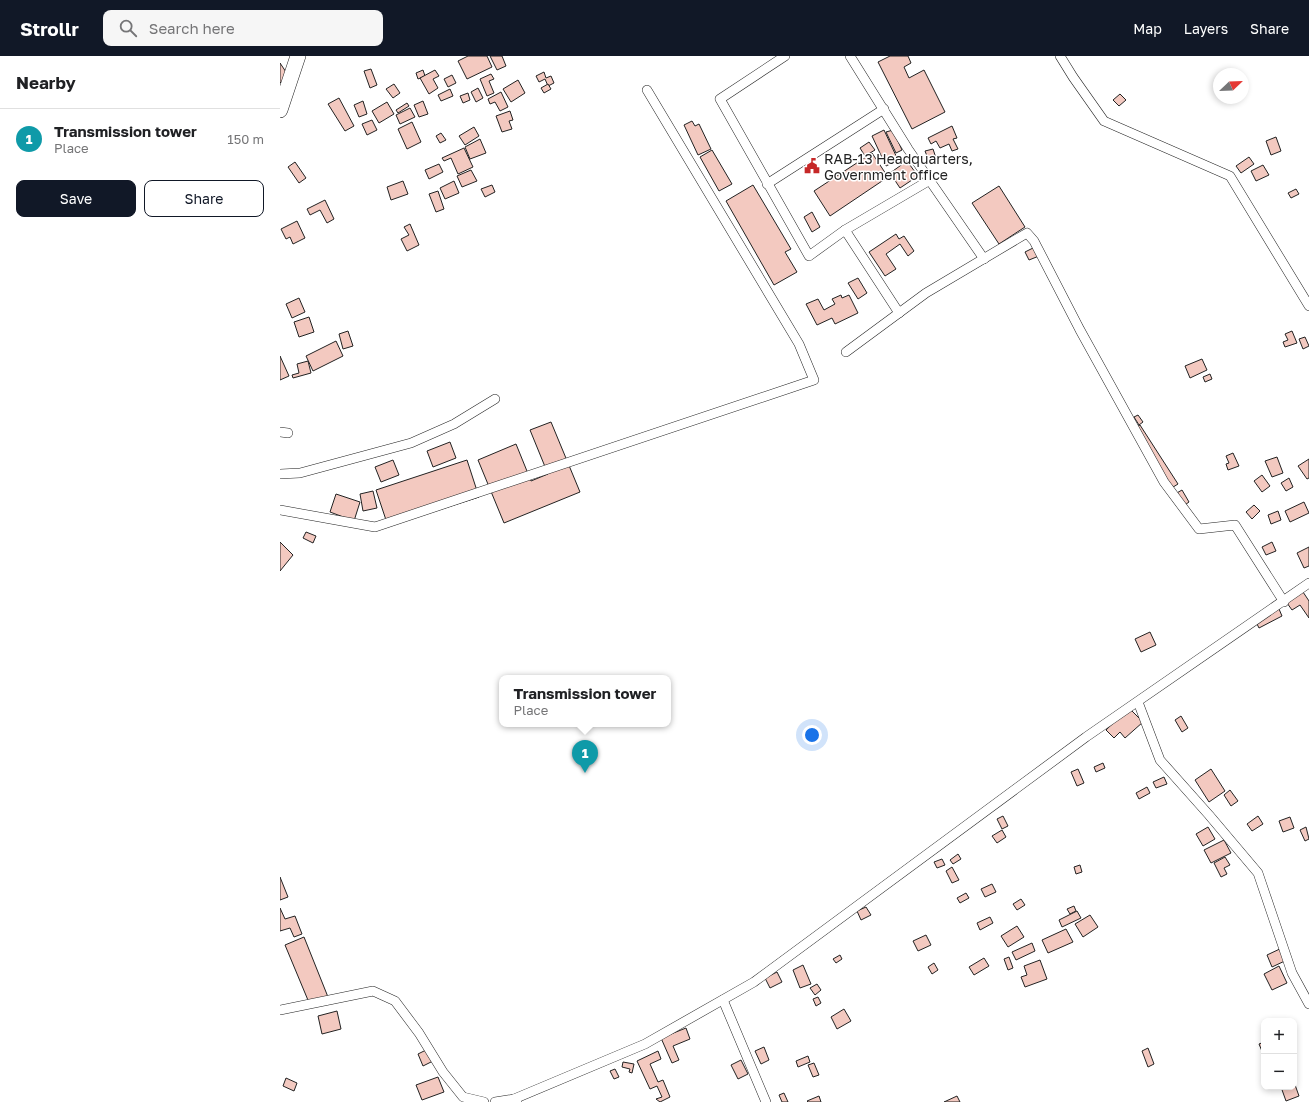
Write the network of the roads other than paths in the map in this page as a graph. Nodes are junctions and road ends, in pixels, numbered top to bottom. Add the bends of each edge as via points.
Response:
1 (298, 56) edge
2 (785, 56) edge
3 (850, 56) edge
4 (1060, 56) edge
5 (647, 90) dead end
6 (884, 109) junction
7 (280, 110) edge
8 (930, 180) junction
9 (767, 184) junction
10 (845, 230) junction
11 (984, 259) junction
12 (1309, 306) edge
13 (898, 314) junction
14 (846, 352) dead end
15 (495, 399) dead end
16 (280, 474) edge
17 (280, 510) edge
18 (1309, 584) edge
19 (1284, 602) junction
20 (1138, 702) junction
21 (722, 1000) junction
22 (1309, 1004) edge
23 (280, 1010) edge
24 (515, 1100) edge
25 (484, 1102) edge
26 (495, 1102) edge
27 (766, 1102) edge

1 - 7 highway
2 - 9 street via 720,99
3 - 6 street
4 - 12 street via 1104,121 1230,176
5 - 17 street via 799,344 814,380 375,527
6 - 8 street
6 - 9 street
8 - 10 street
8 - 11 street
9 - 10 street via 809,256
10 - 13 street
11 - 13 street
11 - 19 street via 1027,233 1034,241 1164,482 1199,529 1235,525
13 - 14 street
15 - 16 street via 454,424 411,443 300,473
18 - 19 street
19 - 20 street
20 - 21 street via 1086,737 754,982
20 - 22 street via 1160,760 1258,873 1292,973
21 - 24 street via 644,1044
21 - 27 street
23 - 25 street via 373,991 395,1001 463,1097
24 - 26 street

